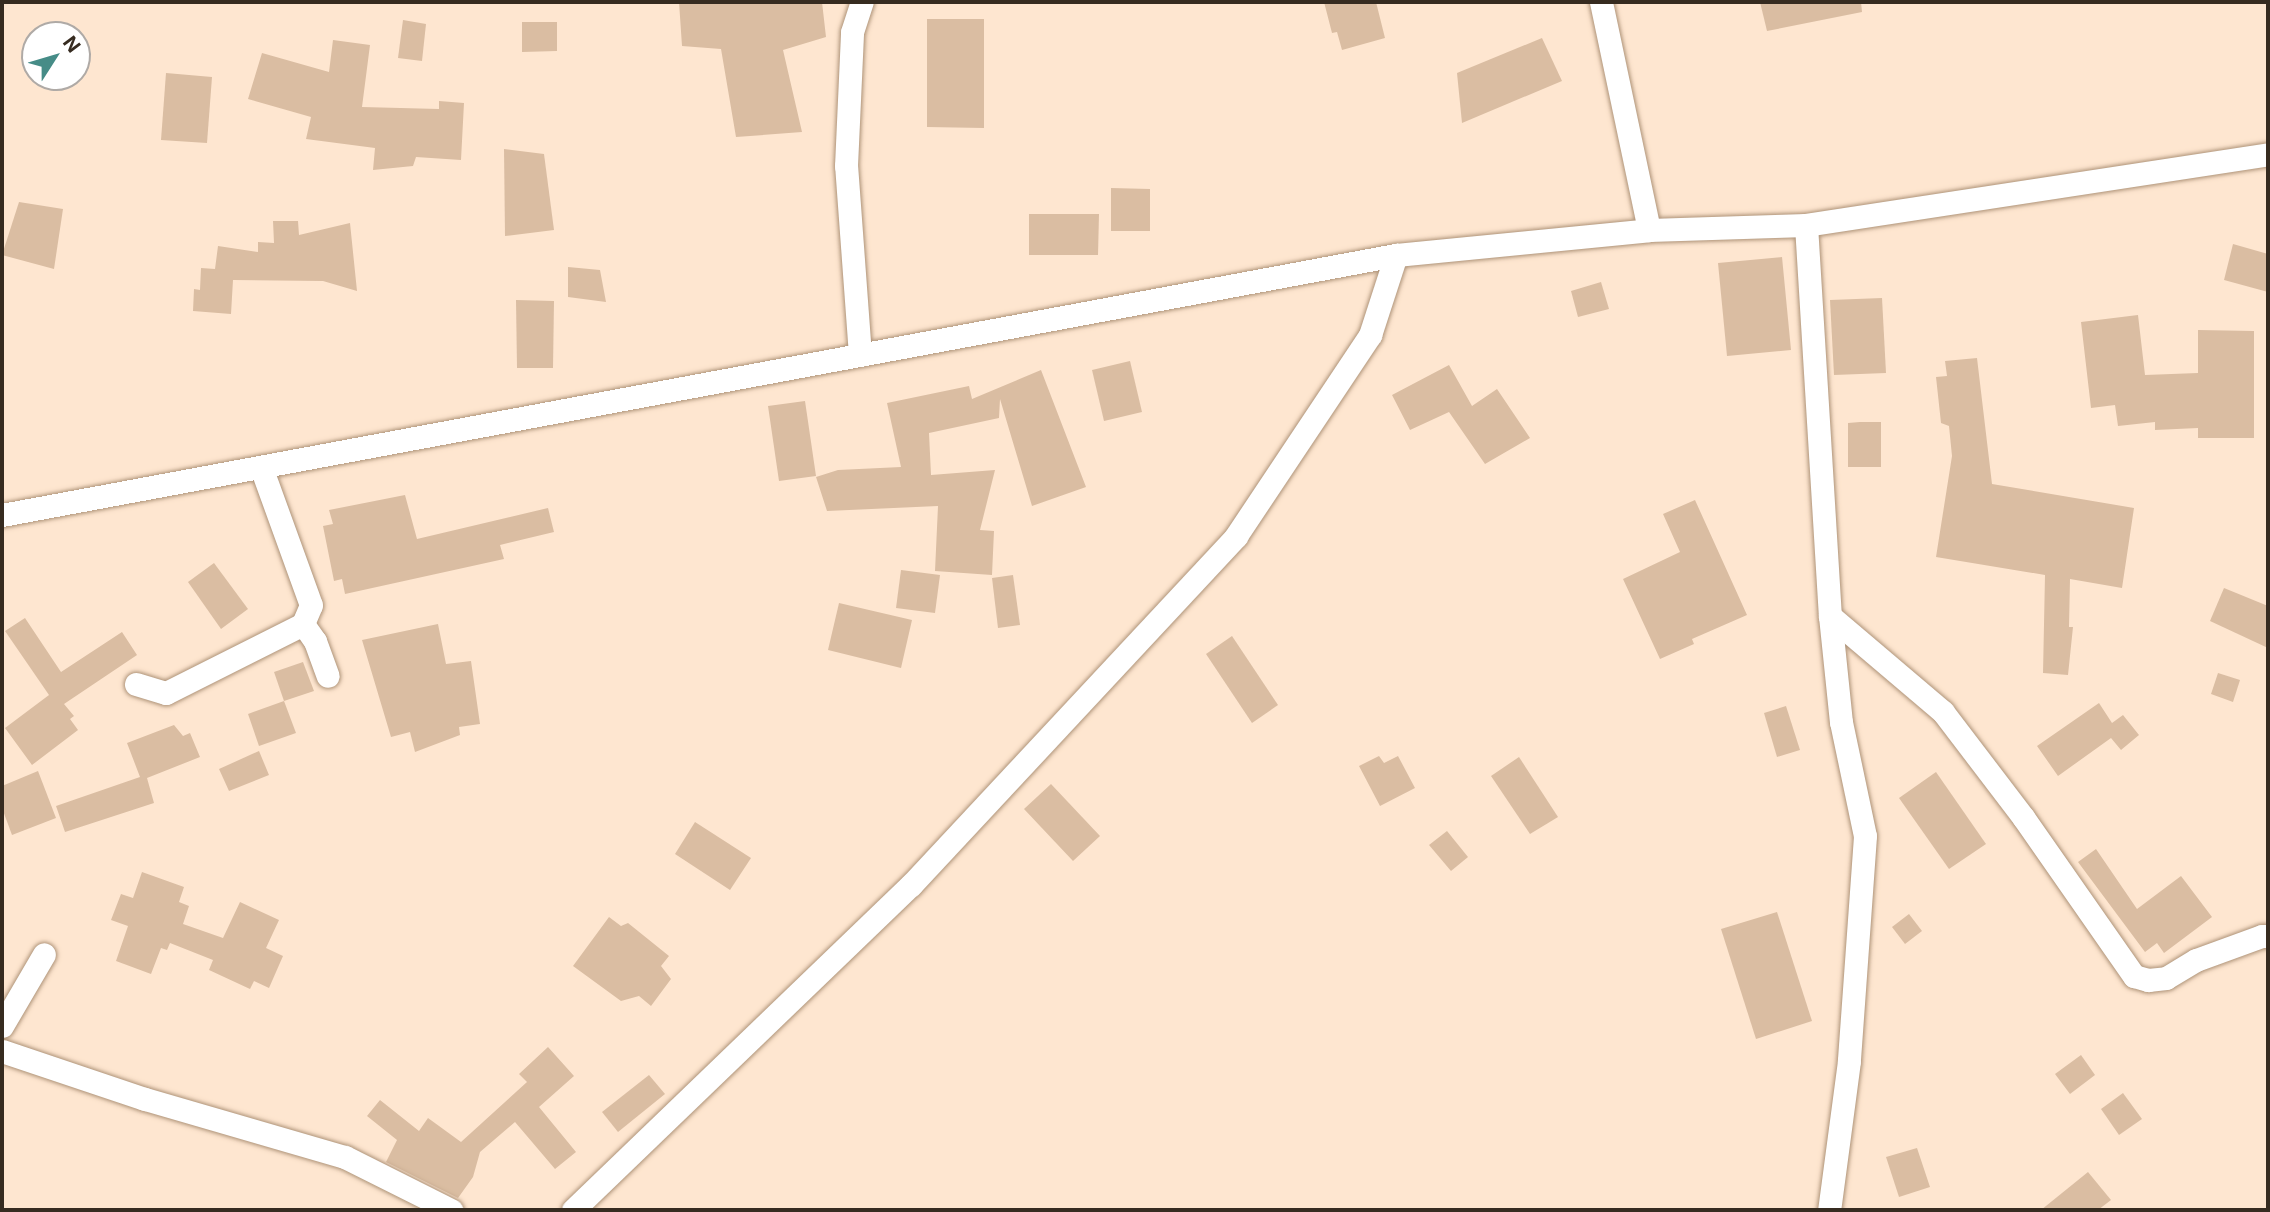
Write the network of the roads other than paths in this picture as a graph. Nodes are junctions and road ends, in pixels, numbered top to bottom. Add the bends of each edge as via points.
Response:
1 (862, 2) edge
2 (1601, 2) edge
3 (2268, 154) edge
4 (1806, 225) junction
5 (1649, 229) junction
6 (1396, 255) junction
7 (860, 355) junction
8 (261, 467) junction
9 (2, 515) edge
10 (1830, 616) junction
11 (303, 624) junction
12 (328, 676) dead end
13 (136, 684) dead end
14 (2268, 936) edge
15 (44, 954) dead end
16 (2, 1026) edge
17 (2, 1051) edge
18 (451, 1210) edge
19 (573, 1210) edge
20 (1829, 1210) edge

1 - 7 street via 852,32 846,166
2 - 5 street
3 - 4 street
4 - 5 street
4 - 10 street
5 - 6 street
6 - 7 street
6 - 19 street via 1370,335 1236,536 911,885
7 - 8 street
8 - 9 street
8 - 11 street via 311,605
10 - 14 street via 1944,712 2134,976 2166,978 2196,960
10 - 20 street via 1841,722 1865,836 1849,1061
11 - 12 street
11 - 13 street via 166,693
15 - 16 street
17 - 18 street via 145,1100 345,1157

